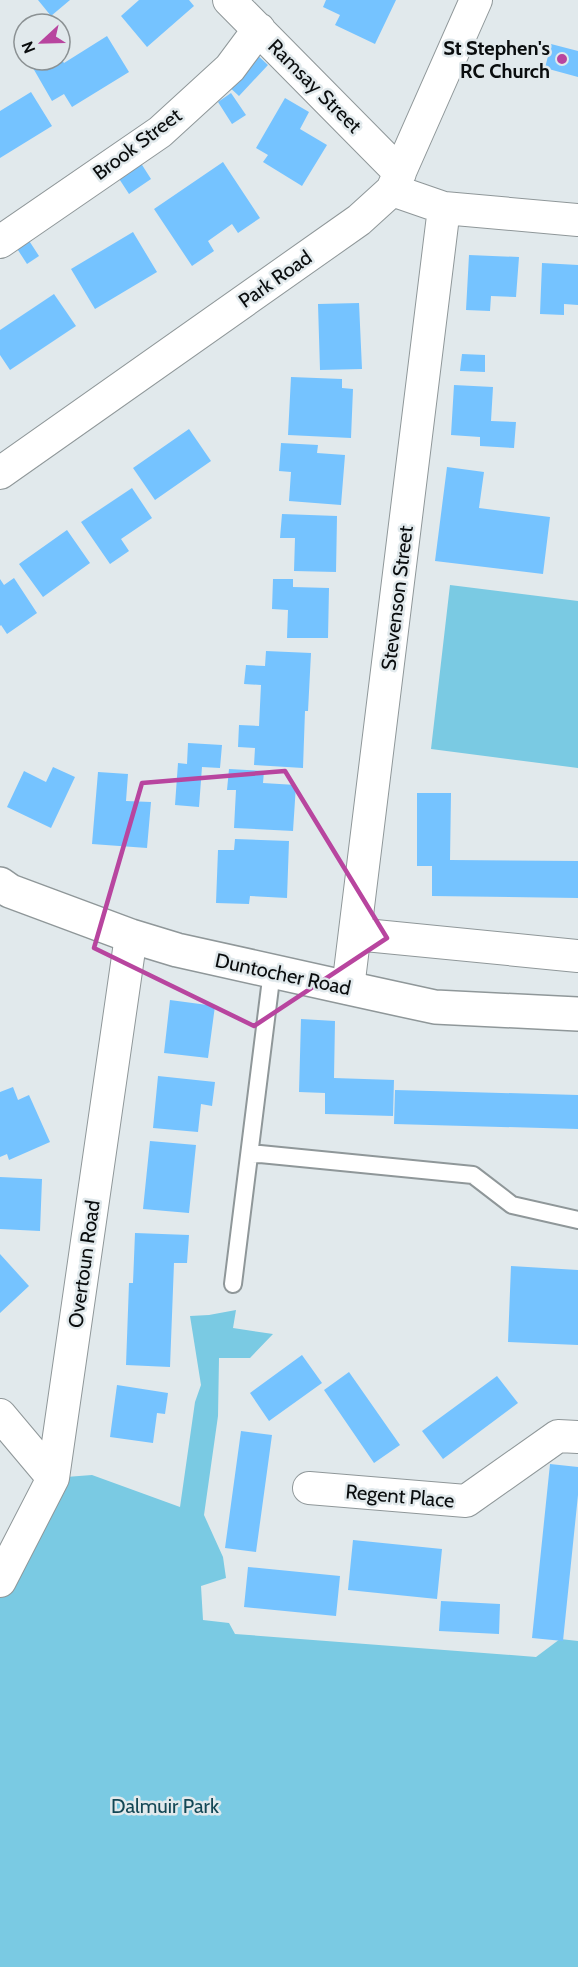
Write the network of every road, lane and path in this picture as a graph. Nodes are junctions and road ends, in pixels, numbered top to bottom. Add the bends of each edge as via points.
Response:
1 (230, 0) edge
2 (476, 0) edge
3 (259, 29) junction
4 (396, 182) junction
5 (444, 208) junction
6 (578, 220) edge
7 (0, 242) edge
8 (0, 473) edge
9 (0, 885) edge
10 (356, 934) junction
11 (131, 936) junction
12 (578, 956) edge
13 (272, 971) junction
14 (348, 988) junction
15 (578, 1014) edge
16 (249, 1155) junction
17 (578, 1220) edge
18 (233, 1284) dead end
19 (0, 1414) edge
20 (578, 1437) edge
21 (53, 1478) junction
22 (309, 1488) dead end
23 (0, 1581) edge

1 - 3 street, Ramsay Street
2 - 4 street
3 - 4 street, Ramsay Street
3 - 7 street, Brook Street via 230,68 160,132
4 - 5 street
4 - 8 street, Park Road via 359,220
5 - 6 street
5 - 10 street, Stevenson Street
9 - 11 main road, Duntocher Road
10 - 12 street
10 - 14 street, Stevenson Street
11 - 13 main road, Duntocher Road
11 - 21 street, Overtoun Road
13 - 14 main road, Duntocher Road
13 - 16 lane
14 - 15 main road, Duntocher Road via 435,1007
16 - 17 lane via 473,1175 512,1205
16 - 18 lane
19 - 21 street
20 - 22 street, Regent Place via 558,1436 466,1501
21 - 23 street, Overtoun Road

